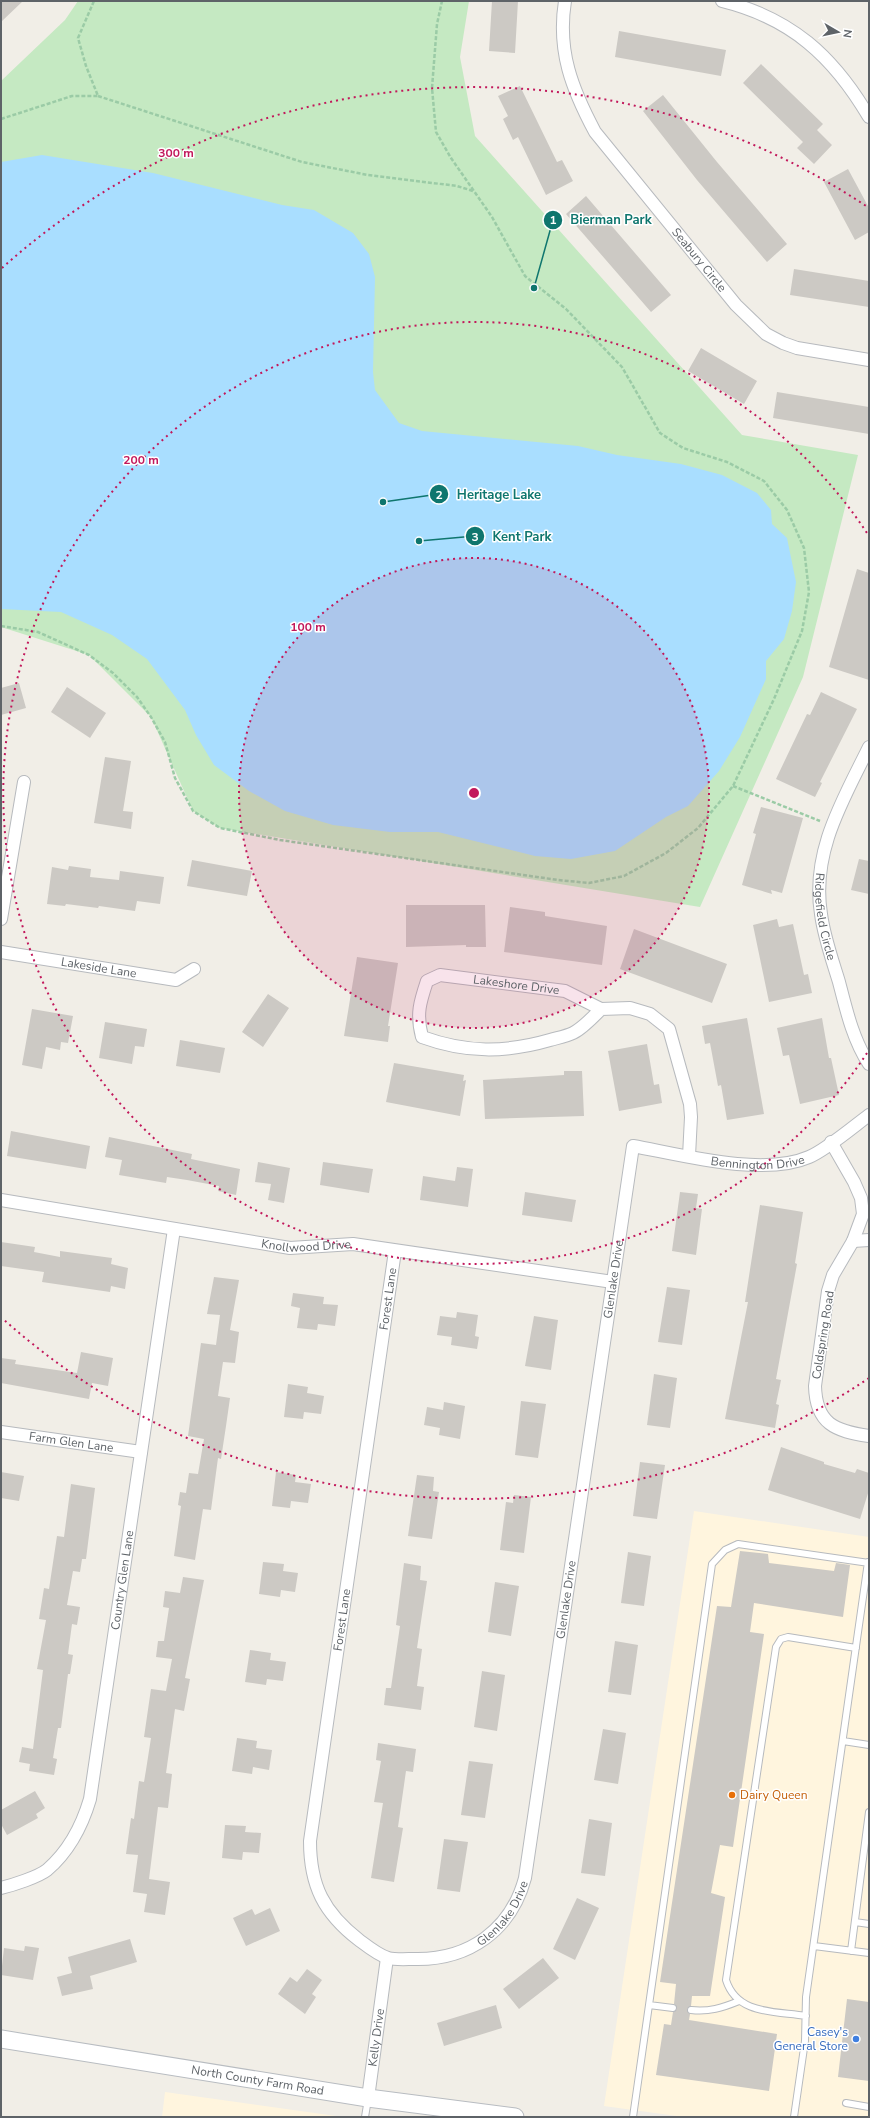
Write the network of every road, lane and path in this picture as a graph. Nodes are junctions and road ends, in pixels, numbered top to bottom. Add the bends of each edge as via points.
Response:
1 (94, 1) edge
2 (442, 1) edge
3 (565, 1) edge
4 (722, 1) edge
5 (98, 96) junction
6 (869, 117) edge
7 (1, 119) edge
8 (474, 191) junction
9 (869, 360) edge
10 (1, 626) edge
11 (869, 747) edge
12 (24, 782) dead end
13 (733, 786) junction
14 (831, 825) junction
15 (1, 919) edge
16 (1, 952) edge
17 (194, 969) dead end
18 (601, 1009) junction
19 (869, 1064) edge
20 (869, 1115) edge
21 (831, 1142) junction
22 (633, 1146) joint
23 (688, 1156) junction
24 (865, 1197) edge
25 (1, 1200) edge
26 (174, 1229) junction
27 (869, 1240) edge
28 (853, 1241) junction
29 (395, 1250) junction
30 (613, 1282) junction
31 (1, 1432) edge
32 (869, 1436) edge
33 (141, 1452) junction
34 (868, 1563) edge
35 (856, 1648) junction
36 (843, 1741) junction
37 (869, 1744) edge
38 (869, 1812) edge
39 (1, 1888) edge
40 (855, 1922) junction
41 (869, 1924) edge
42 (814, 1946) junction
43 (851, 1951) junction
44 (869, 1953) edge
45 (387, 1958) junction
46 (739, 2001) junction
47 (649, 2005) junction
48 (673, 2008) dead end
49 (691, 2010) dead end
50 (806, 2016) junction
51 (1, 2039) edge
52 (368, 2098) junction
53 (846, 2103) dead end
54 (869, 2107) edge
55 (365, 2117) edge
56 (515, 2117) edge
57 (633, 2117) edge
58 (794, 2117) edge

1 - 5 path via 78,38
2 - 8 path via 437,24 432,88 436,132
3 - 9 street, Seabury Circle via 563,44 569,76 578,101 595,132 736,305 766,334 782,343 797,348
4 - 6 street via 751,9 798,34 821,53 851,86
5 - 7 path via 72,96
5 - 8 path via 302,162 368,176 456,186
8 - 13 path via 492,217 525,276 566,309 622,367 660,433 683,448 727,462 764,481 787,510 804,548 808,592 802,631 774,699
10 - 13 path via 38,632 89,655 113,673 137,697 151,717 165,742 175,778 193,811 220,828 280,840 589,883 624,876 666,852 698,828
11 - 14 street, Ridgefield Circle
12 - 15 street
13 - 14 path
14 - 19 street, Ridgefield Circle via 819,881 821,914 845,1005 861,1052
16 - 17 street, Lakeside Lane via 176,980
18 - 18 street, Lakeshore Drive via 574,1033 507,1050 464,1048 422,1037 418,1023 419,1005 427,980 440,975 565,991
18 - 23 street via 639,1010 657,1018 669,1029 690,1104
20 - 21 street, Bennington Drive
21 - 23 street, Bennington Drive via 811,1157 769,1166
21 - 24 street, Coldspring Road
22 - 23 street, Bennington Drive
22 - 30 street, Glenlake Drive
24 - 28 street, Coldspring Road via 863,1214
25 - 26 street, Knollwood Drive
26 - 29 street, Knollwood Drive via 290,1248 353,1244
26 - 33 street, Country Glen Lane
27 - 28 street
28 - 32 street, Coldspring Road via 828,1291 815,1397 821,1414 832,1426 845,1433
29 - 30 street, Knollwood Drive
29 - 45 street, Forest Lane via 310,1849 311,1871 325,1905 342,1927
30 - 45 street, Glenlake Drive via 521,1892 505,1920 488,1937 468,1949 431,1960
31 - 33 street, Farm Glen Lane
33 - 39 street, Country Glen Lane via 86,1814 71,1842 46,1870
34 - 35 lane
34 - 47 lane via 738,1544 725,1550 712,1564
35 - 36 lane
35 - 46 lane via 788,1637 781,1640 776,1647 726,1980 730,1991
36 - 37 lane
36 - 42 lane
38 - 40 lane
40 - 41 lane
40 - 43 lane
42 - 43 lane
42 - 50 lane
43 - 44 lane
45 - 52 street, Kelly Drive
46 - 49 lane via 719,2010
46 - 50 lane via 750,2008
47 - 48 lane
47 - 57 lane
50 - 58 lane
51 - 52 main road, North County Farm Road
52 - 55 lane, Kelly Drive
52 - 56 main road, North County Farm Road
53 - 54 lane

